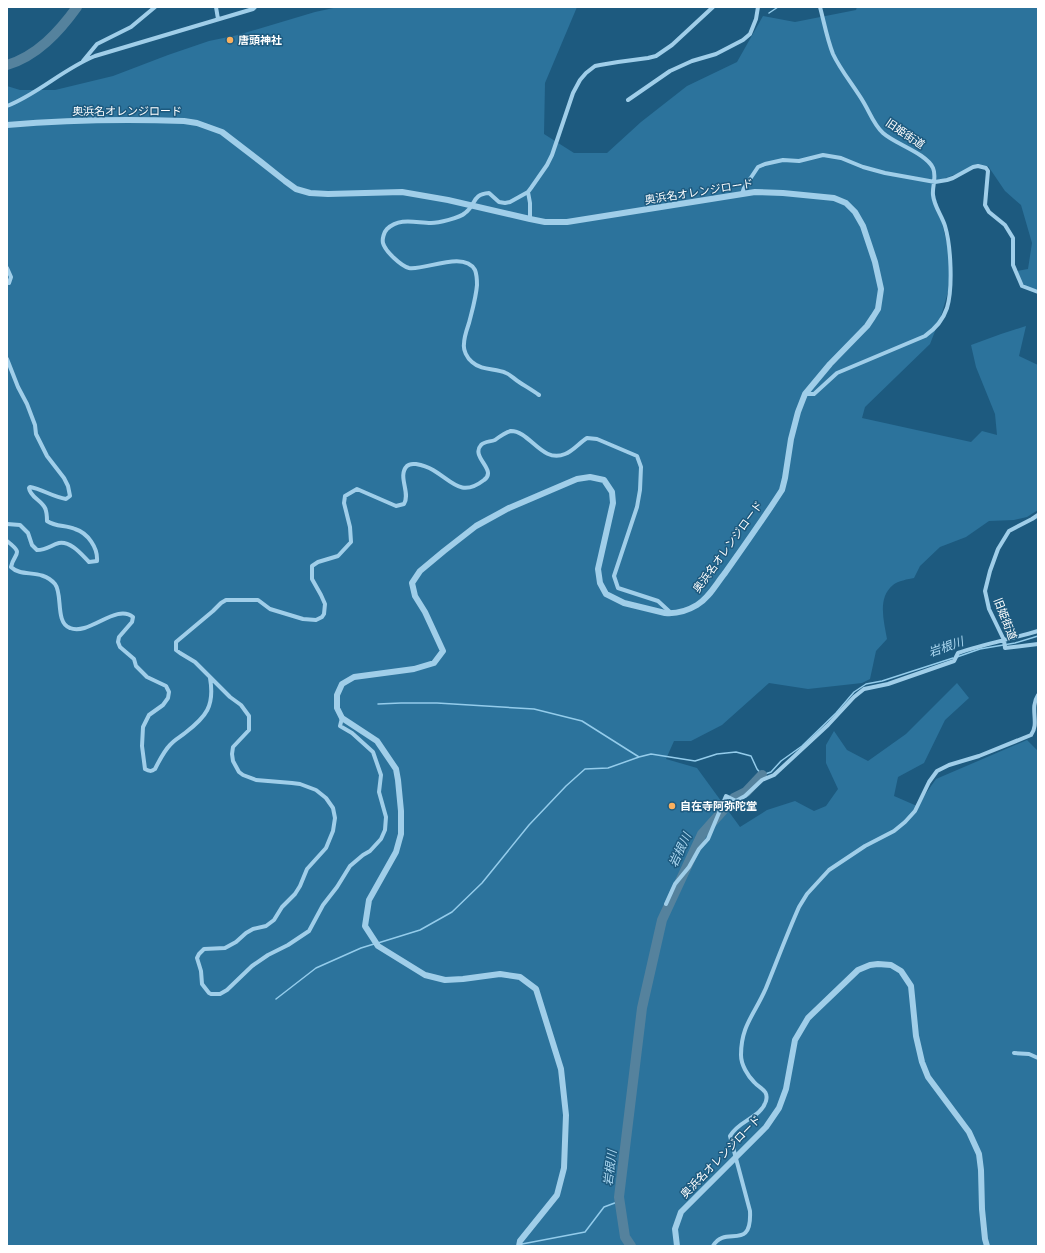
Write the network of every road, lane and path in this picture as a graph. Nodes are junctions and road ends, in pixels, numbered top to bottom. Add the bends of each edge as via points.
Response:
1 (156, 7) edge
2 (216, 7) edge
3 (713, 7) edge
4 (758, 7) edge
5 (820, 7) edge
6 (253, 8) edge
7 (218, 19) junction
8 (82, 61) junction
9 (628, 100) dead end
10 (7, 106) edge
11 (7, 125) edge
12 (935, 182) junction
13 (528, 192) junction
14 (742, 194) junction
15 (471, 206) junction
16 (530, 219) junction
17 (7, 268) edge
18 (7, 282) edge
19 (1038, 292) edge
20 (7, 359) edge
21 (539, 394) dead end
22 (805, 394) junction
23 (1038, 515) edge
24 (7, 524) edge
25 (7, 541) edge
26 (672, 614) junction
27 (1038, 631) edge
28 (1004, 640) junction
29 (1038, 644) edge
30 (210, 678) junction
31 (1038, 695) edge
32 (342, 718) junction
33 (666, 904) dead end
34 (1014, 1054) dead end
35 (1038, 1058) edge
36 (736, 1157) junction
37 (519, 1246) edge
38 (677, 1246) edge
39 (714, 1246) edge
40 (987, 1246) edge

1 - 8 street via 131,27 97,44
2 - 7 street
3 - 13 street via 672,45 656,56 595,66 586,73 573,93 552,155
4 - 9 street via 753,28 743,40 716,54 670,71
5 - 12 street, 旧姫街道 via 833,52 874,124 884,134 924,158 932,167
6 - 7 street
7 - 8 street
8 - 10 street
11 - 15 street, 奥浜名オレンジロード via 139,119 197,123 222,132 296,189 328,194 402,192
12 - 14 street via 885,173 841,158 823,155 799,161 783,160 765,164 758,168
12 - 19 street via 953,178 973,167 986,168 986,205 989,212 1004,225 1013,238 1013,265 1022,286
12 - 22 street, 旧姫街道 via 933,194 945,226 950,260 947,308 935,329 925,336 837,373 814,394
13 - 15 street via 505,203 499,202 489,193 480,194
13 - 16 street
14 - 16 street, 奥浜名オレンジロード via 567,222
14 - 22 street, 奥浜名オレンジロード via 783,193 834,198 846,203 855,212 869,244 881,289 878,309 867,326
15 - 16 street, 奥浜名オレンジロード
15 - 21 street via 465,214 444,221 398,222 384,234 383,244 400,264 409,268 451,261 463,262 475,269 476,294 463,344 467,357 477,366 505,372
17 - 18 street via 11,277 9,283
20 - 24 street via 27,404 38,439 64,478 70,496 66,499 58,498 30,487 29,492 44,506 48,521 76,529 90,539 97,561 89,562 66,544 59,543 37,550 32,545 28,533 20,525
22 - 26 street, 奥浜名オレンジロード via 791,439 782,490 708,596 685,612
23 - 28 street, 旧姫街道 via 1009,531 998,549 990,571 985,590 989,609
25 - 30 street via 17,551 11,565 15,571 38,574 49,578 56,585 60,612 64,624 70,628 80,629 121,614 133,617 132,622 119,637 120,647 134,659 136,666 147,677 166,686 169,692 163,705 149,715 143,727 145,769 155,769 170,744 205,715 210,706
26 - 30 street via 658,601 618,588 614,576 637,508 641,467 637,456 596,439 587,438 566,454 549,455 519,433 510,431 480,446 479,456 488,470 488,476 469,488 457,487 433,470 423,465 412,464 407,466 404,472 404,504 396,506 357,489 345,496 351,542 338,556 312,566 312,579 325,604 322,617 316,620 303,619 270,609 258,600 226,600 176,642 176,650 195,662
26 - 32 street, 奥浜名オレンジロード via 624,603 606,594 600,583 598,569 613,504 612,492 604,480 590,477 577,479 476,526 420,571 412,584 415,596 443,652 434,663 414,669 354,677 342,684 337,695 337,708
27 - 28 street
28 - 29 street, 旧姫街道 via 1005,648
28 - 33 street via 958,653 954,661 921,673 864,689 774,775 762,780 736,801 726,796 708,839 675,884
30 - 32 street via 241,705 249,716 249,730 234,747 232,754 239,772 256,780 300,784 316,790 333,808 335,818 326,848 307,869 295,894 274,920 266,926 246,933 225,948 204,950 199,954 202,984 211,994 220,994 227,990 252,966 309,931 323,905 350,866 381,839 386,817 379,792 381,775 373,752 340,726
31 - 36 street via 1034,707 1035,727 1031,735 979,756 942,767 929,782 915,811 905,822 829,870 807,894 796,913 766,989 746,1027 741,1058 754,1083 764,1090 766,1100 759,1113 739,1125 730,1136
32 - 37 street via 377,741 396,769 398,780 401,834 396,852 370,900 365,926 378,946 425,974 445,980 500,974 520,977 536,990 561,1068 566,1115 564,1168 557,1195 520,1241
34 - 35 street via 1029,1054
36 - 38 street, 奥浜名オレンジロード via 682,1212 675,1229
36 - 39 street via 750,1211 750,1223 744,1236 721,1239
36 - 40 street, 奥浜名オレンジロード via 766,1127 779,1108 786,1089 796,1040 808,1018 858,970 870,965 891,965 901,971 911,986 916,1036 928,1077 969,1132 979,1154

